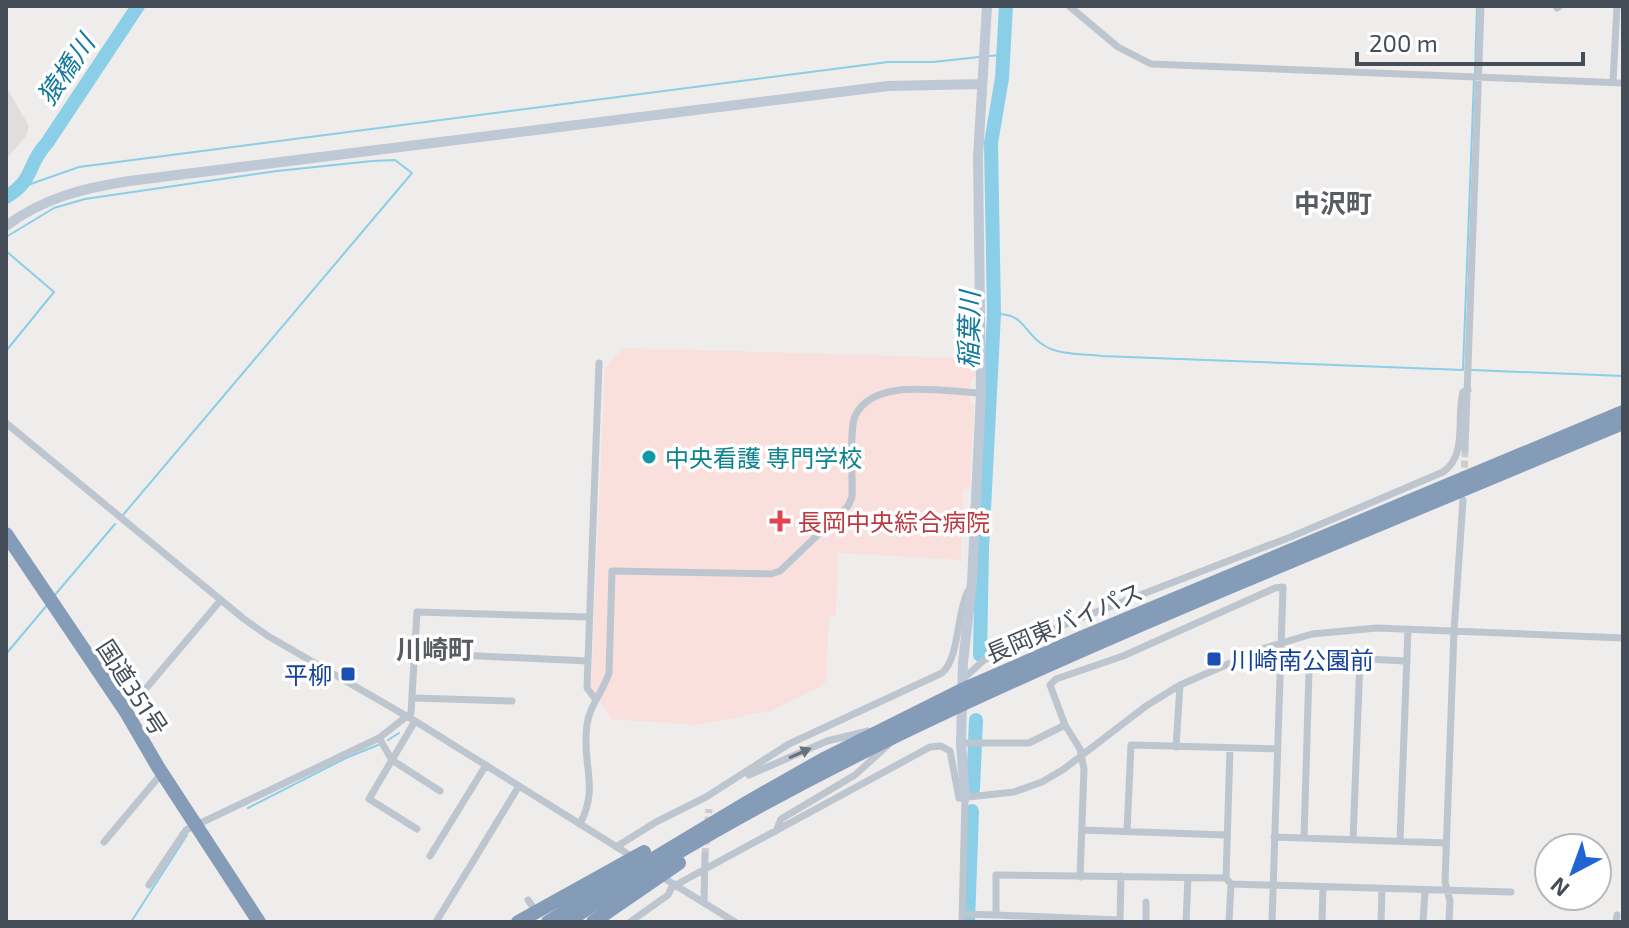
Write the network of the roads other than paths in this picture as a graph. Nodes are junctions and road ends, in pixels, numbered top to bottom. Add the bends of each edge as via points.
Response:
1 (987, 6) edge
2 (1069, 6) edge
3 (1481, 6) edge
4 (1617, 6) edge
5 (1619, 47) edge
6 (1476, 78) junction
7 (1613, 82) junction
8 (1623, 83) edge
9 (982, 84) junction
10 (6, 226) edge
11 (599, 363) dead end
12 (1468, 390) junction
13 (981, 393) junction
14 (1623, 409) edge
15 (6, 423) edge
16 (1623, 423) edge
17 (1623, 430) edge
18 (1465, 449) tunnel mouth
19 (1463, 500) dead end
20 (1425, 506) junction
21 (6, 534) edge
22 (972, 583) junction
23 (220, 601) junction
24 (589, 617) junction
25 (1408, 629) junction
26 (1454, 631) junction
27 (1623, 638) edge
28 (1281, 642) junction
29 (415, 653) junction
30 (1360, 659) junction
31 (588, 661) junction
32 (1407, 661) junction
33 (1180, 685) junction
34 (962, 691) junction
35 (414, 698) junction
36 (596, 700) junction
37 (512, 701) dead end
38 (126, 712) junction
39 (406, 716) junction
40 (415, 721) junction
41 (1065, 725) junction
42 (892, 732) junction
43 (379, 738) junction
44 (965, 743) junction
45 (1176, 747) junction
46 (1230, 749) junction
47 (1277, 749) junction
48 (1082, 754) junction
49 (392, 760) junction
50 (822, 760) junction
51 (486, 765) junction
52 (162, 773) junction
53 (728, 783) junction
54 (519, 786) junction
55 (440, 791) dead end
56 (786, 792) junction
57 (706, 797) junction
58 (965, 798) junction
59 (709, 809) tunnel mouth
60 (580, 824) junction
61 (196, 825) junction
62 (417, 829) dead end
63 (1082, 830) junction
64 (1127, 831) junction
65 (776, 832) junction
66 (1226, 835) junction
67 (1274, 837) junction
68 (1304, 838) junction
69 (1353, 840) junction
70 (1400, 841) junction
71 (104, 842) dead end
72 (1446, 843) junction
73 (616, 847) junction
74 (628, 854) dead end
75 (705, 855) tunnel mouth
76 (430, 856) dead end
77 (222, 864) junction
78 (707, 869) junction
79 (1121, 876) junction
80 (1080, 877) junction
81 (1188, 878) junction
82 (667, 880) dead end
83 (1228, 881) junction
84 (149, 885) dead end
85 (1272, 885) junction
86 (678, 886) junction
87 (1323, 887) junction
88 (1382, 889) junction
89 (1425, 891) junction
90 (1446, 891) junction
91 (1511, 892) dead end
92 (704, 902) junction
93 (1146, 902) dead end
94 (996, 915) junction
95 (962, 918) edge
96 (1120, 921) edge
97 (259, 922) edge
98 (267, 922) edge
99 (436, 922) edge
100 (518, 922) edge
101 (548, 922) edge
102 (567, 922) edge
103 (593, 922) edge
104 (630, 922) edge
105 (735, 922) edge
106 (1146, 922) edge
107 (1186, 922) edge
108 (1229, 922) edge
109 (1272, 922) edge
110 (1322, 922) edge
111 (1381, 922) edge
112 (1423, 922) edge
113 (1449, 922) edge

1 - 9 street
2 - 6 street via 1118,47 1151,64
3 - 6 street
4 - 5 street
5 - 7 street
6 - 7 street
6 - 12 street
7 - 8 street
9 - 10 street via 888,86 129,181 66,194
9 - 13 street
11 - 24 street
12 - 18 street
12 - 34 street via 1459,407 1457,457 1443,472 984,660
13 - 22 street
13 - 36 street via 890,389 869,399 854,418 848,506 780,571 612,571 609,673
14 - 34 highway, 長岡東バイパス
15 - 23 street
16 - 20 highway, 長岡東バイパス
17 - 20 highway
19 - 26 street
20 - 34 highway, 長岡東バイパス via 1101,641
21 - 38 highway, 国道351号
22 - 34 street
22 - 53 street via 962,602 950,662 942,673 789,744
23 - 38 street
23 - 39 street via 268,636
24 - 29 street via 417,612
24 - 31 street
25 - 26 street
25 - 28 street via 1333,630
25 - 32 street
26 - 27 street
26 - 72 street
28 - 33 street
28 - 41 street via 1283,587 1056,679 1050,685
28 - 47 street
29 - 31 street
29 - 35 street
30 - 32 street
30 - 68 street via 1309,671
30 - 69 street
31 - 36 street via 587,688
32 - 70 street
33 - 45 street
33 - 48 street
34 - 42 highway, 長岡東バイパス
34 - 44 street
35 - 37 street
35 - 39 street
36 - 60 street via 586,726 591,794
38 - 52 highway, 国道351号
39 - 40 street
39 - 43 street
40 - 49 street
40 - 51 street
41 - 44 street via 1029,743
41 - 48 street
42 - 50 highway, 長岡東バイパス
53 -> 42 street via 827,741
42 - 56 highway, 長岡東バイパス
42 - 65 street via 862,770 781,819
43 - 49 street
43 - 61 street
44 - 58 street
45 - 46 street
45 - 64 street via 1131,745
46 - 47 street
46 - 66 street
47 - 67 street
48 - 58 street via 1028,788
48 - 63 street
49 - 55 street
49 - 62 street via 369,799
50 - 100 highway
50 - 101 highway, 長岡東バイパス
51 - 54 street
51 - 76 street
52 - 61 highway, 国道351号
52 - 71 street
53 - 57 street
54 - 60 street
54 - 99 street
56 - 102 highway, 長岡東バイパス
56 - 103 highway
57 - 59 street
57 - 73 street
58 - 65 street via 959,798 956,789 950,751 930,747
58 - 95 street
60 - 73 street
61 - 77 highway, 国道351号
61 - 84 street via 182,834
63 - 64 street
63 - 80 street
64 - 66 street
65 - 78 street
66 - 83 street
67 - 68 street
67 - 85 street
68 - 69 street
69 - 70 street
70 - 72 street
72 - 90 street
73 - 74 street
75 - 78 street
77 - 97 highway, 国道351号
77 - 98 highway, 国道351号
78 - 86 street
78 - 92 street
79 - 80 street
79 - 81 street
79 - 96 street
80 - 94 street via 996,875
81 - 83 street
81 - 107 street
82 - 86 street
83 - 85 street
83 - 108 street
85 - 87 street
85 - 109 street
86 - 92 street
86 - 104 street
87 - 88 street
87 - 110 street
88 - 89 street
88 - 111 street
89 - 90 street
89 - 112 street
90 - 91 street
90 - 113 street
92 - 105 street
93 - 106 street
94 - 95 street
94 - 96 street

